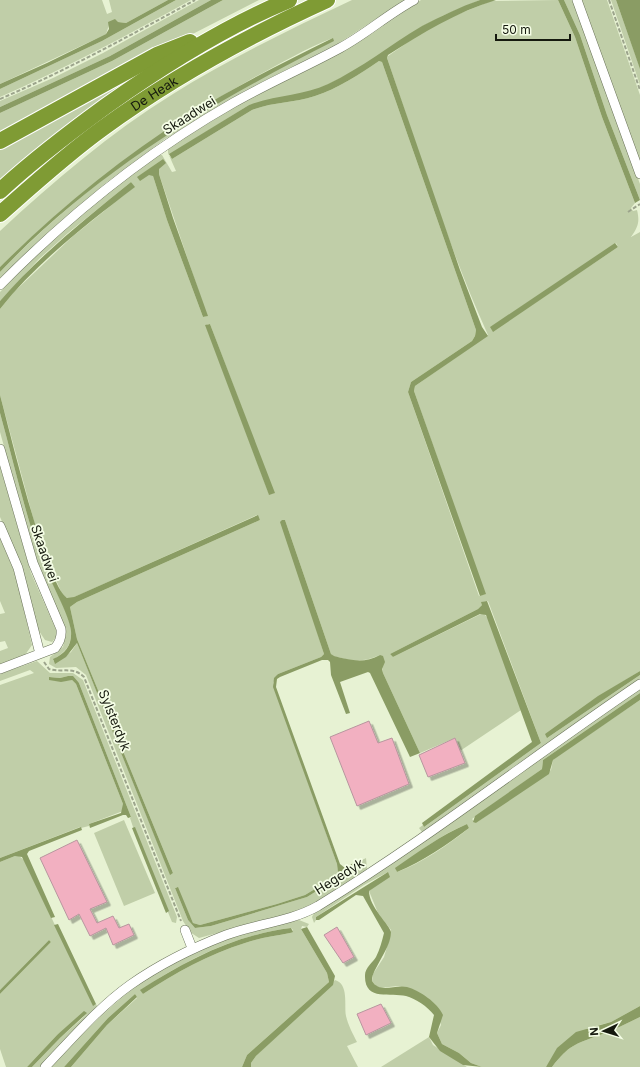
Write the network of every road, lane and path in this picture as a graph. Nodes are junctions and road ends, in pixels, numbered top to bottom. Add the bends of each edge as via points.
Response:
1 (195, 0) edge
2 (289, 0) edge
3 (327, 0) edge
4 (414, 0) edge
5 (577, 0) edge
6 (609, 0) edge
7 (263, 11) junction
8 (640, 90) edge
9 (0, 99) edge
10 (0, 140) edge
11 (59, 162) junction
12 (640, 174) edge
13 (0, 191) edge
14 (640, 204) edge
15 (628, 212) dead end
16 (0, 214) edge
17 (0, 226) edge
18 (0, 285) edge
19 (0, 449) edge
20 (0, 526) edge
21 (40, 654) junction
22 (0, 669) edge
23 (640, 684) edge
24 (185, 930) joint
25 (192, 948) junction
26 (45, 1067) edge

1 - 9 path via 102,51
2 - 7 highway, De Heak
3 - 11 highway, De Heak via 275,24 193,68 137,104
4 - 18 street, Skaadwei via 341,48 232,103 159,150 108,187
5 - 12 street
6 - 8 path
7 - 10 highway via 158,55
7 - 13 highway, De Heak via 150,75 54,144
11 - 16 highway, De Heak
11 - 17 highway
14 - 15 path
19 - 21 street, Skaadwei via 33,563 61,629 58,645
20 - 21 street via 18,568
21 - 22 street
21 - 24 path, Sylsterdyk via 49,669 72,669 84,677
23 - 25 street, Hegedyk via 419,840 318,905 292,916 237,931
24 - 25 street
25 - 26 street, Hegedyk via 129,986

